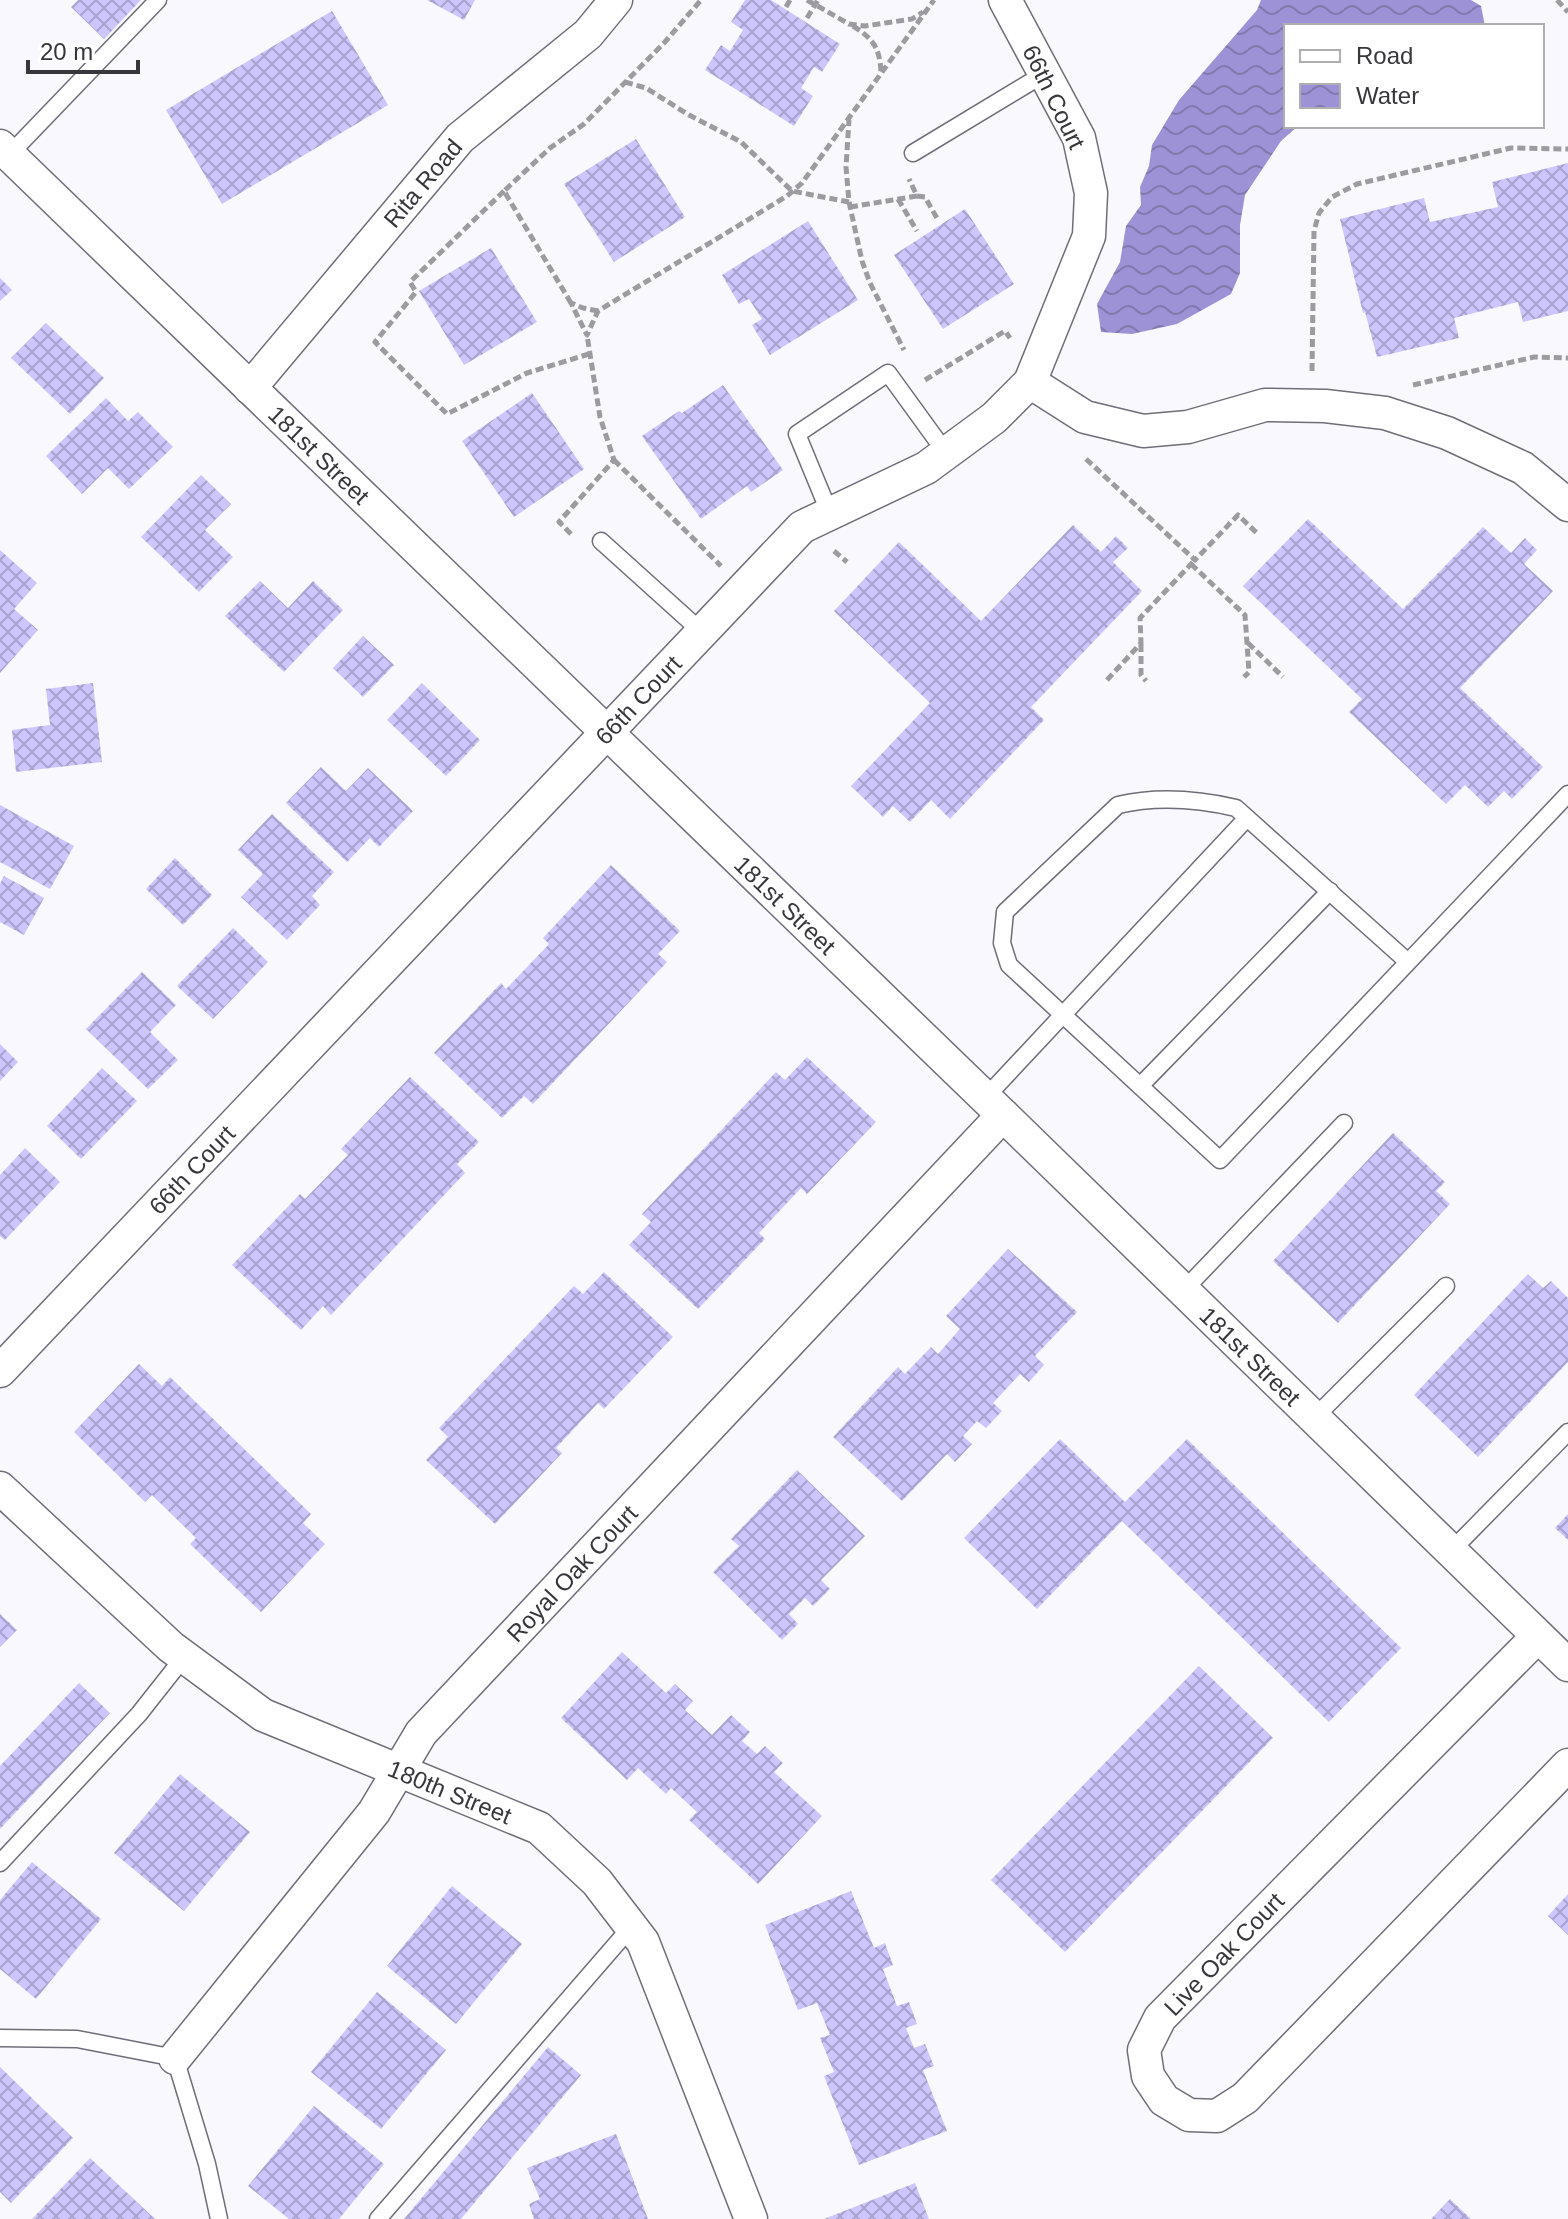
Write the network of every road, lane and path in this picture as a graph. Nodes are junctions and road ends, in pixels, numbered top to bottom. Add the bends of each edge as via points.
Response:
1 (158, 0) edge
2 (616, 0) edge
3 (701, 0) edge
4 (790, 0) edge
5 (807, 0) edge
6 (934, 0) edge
7 (1005, 0) edge
8 (1557, 0) edge
9 (816, 2) edge
10 (786, 7) dead end
11 (928, 9) junction
12 (1568, 12) edge
13 (807, 18) dead end
14 (849, 24) junction
15 (1044, 74) junction
16 (881, 75) junction
17 (625, 82) junction
18 (849, 119) junction
19 (1568, 149) edge
20 (5, 151) edge
21 (913, 153) dead end
22 (905, 172) dead end
23 (504, 191) junction
24 (792, 191) junction
25 (917, 196) junction
26 (898, 199) junction
27 (849, 204) junction
28 (938, 220) dead end
29 (917, 231) dead end
30 (571, 303) junction
31 (598, 311) junction
32 (587, 335) junction
33 (1016, 347) dead end
34 (589, 354) junction
35 (907, 356) dead end
36 (1568, 358) edge
37 (1030, 382) junction
38 (921, 383) dead end
39 (1312, 385) dead end
40 (1404, 387) dead end
41 (250, 388) junction
42 (946, 453) junction
43 (1086, 459) dead end
44 (614, 460) junction
45 (1568, 505) edge
46 (830, 514) junction
47 (571, 534) dead end
48 (1258, 534) dead end
49 (601, 541) dead end
50 (831, 547) dead end
51 (847, 562) dead end
52 (1193, 562) junction
53 (725, 570) dead end
54 (703, 633) junction
55 (1247, 642) junction
56 (1141, 643) junction
57 (1244, 677) dead end
58 (1283, 677) dead end
59 (1107, 680) dead end
60 (1146, 681) dead end
61 (608, 734) junction
62 (1568, 794) edge
63 (1247, 818) junction
64 (1330, 891) junction
65 (1408, 962) junction
66 (1062, 1015) junction
67 (1140, 1086) junction
68 (994, 1106) junction
69 (1344, 1123) dead end
70 (1446, 1286) dead end
71 (1183, 1291) junction
72 (0, 1371) edge
73 (1314, 1418) junction
74 (1568, 1432) edge
75 (0, 1488) edge
76 (1451, 1551) junction
77 (1538, 1636) junction
78 (184, 1657) junction
79 (1568, 1665) edge
80 (1568, 1765) edge
81 (400, 1771) junction
82 (0, 1863) edge
83 (631, 1927) junction
84 (0, 2038) edge
85 (175, 2058) junction
86 (219, 2219) edge
87 (378, 2219) edge
88 (751, 2219) edge

1 - 20 lane
2 - 41 street, Rita Road via 588,34 460,138
3 - 17 path
4 - 10 path
5 - 9 path
6 - 11 path
7 - 15 street, 66th Court
8 - 12 path
9 - 13 path
9 - 14 path
11 - 14 path via 912,19
11 - 16 path
14 - 16 path via 872,41
15 - 21 lane
15 - 37 street, 66th Court via 1079,138 1091,193 1089,236
16 - 18 path
17 - 23 path
17 - 24 path via 646,88 741,142
18 - 24 path
18 - 27 path
19 - 39 path via 1511,148 1357,184 1332,197 1319,213 1314,231
20 - 41 street, 181st Street
22 - 25 path
23 - 30 path
23 - 34 path via 410,282 416,292 375,342 447,414 527,373
24 - 27 path
24 - 31 path
25 - 26 path
25 - 28 path via 925,197
26 - 27 path
26 - 29 path
27 - 35 path via 870,283
30 - 31 path
30 - 32 path
31 - 32 path
32 - 34 path
33 - 38 path via 1005,331
34 - 44 path
36 - 40 path via 1534,357
37 - 42 street, 66th Court via 994,418
37 - 45 street via 1085,417 1143,431 1188,427 1265,405 1385,413 1447,433 1523,468
41 - 61 street, 181st Street
42 - 46 street, 66th Court
42 - 46 lane via 888,373 797,434
43 - 52 path
44 - 47 path via 559,522
44 - 53 path
46 - 54 street, 66th Court via 802,527
48 - 52 path via 1238,515
49 - 54 lane
50 - 51 path
52 - 55 path via 1245,615
52 - 56 path via 1140,618
54 - 61 street, 66th Court
55 - 57 path via 1249,672
55 - 58 path
56 - 59 path
56 - 60 path via 1141,675
61 - 68 street, 181st Street
61 - 72 street, 66th Court
62 - 65 lane
63 - 64 lane
63 - 66 lane
63 - 66 lane via 1236,808 1201,800 1118,805 1005,912 1002,943 1009,965
64 - 65 lane
64 - 67 lane
65 - 67 lane via 1220,1160
66 - 67 lane
66 - 68 lane
68 - 71 street, 181st Street
68 - 81 street, Royal Oak Court via 421,1733
69 - 71 lane
70 - 73 lane
71 - 73 street, 181st Street
73 - 76 street, 181st Street
74 - 76 lane
75 - 78 street, 180th Street
76 - 77 street, 181st Street
77 - 79 street, 181st Street
77 - 80 street, Live Oak Court via 1160,2018 1144,2050 1148,2076 1164,2100 1189,2115 1217,2116 1245,2098
78 - 81 street, 180th Street via 263,1715
78 - 82 lane via 139,1714
81 - 83 street, 180th Street via 539,1828 597,1882
81 - 85 street, Royal Oak Court via 374,1812
83 - 87 lane
83 - 88 street, 180th Street via 643,1942
84 - 85 lane via 77,2039
85 - 86 lane

